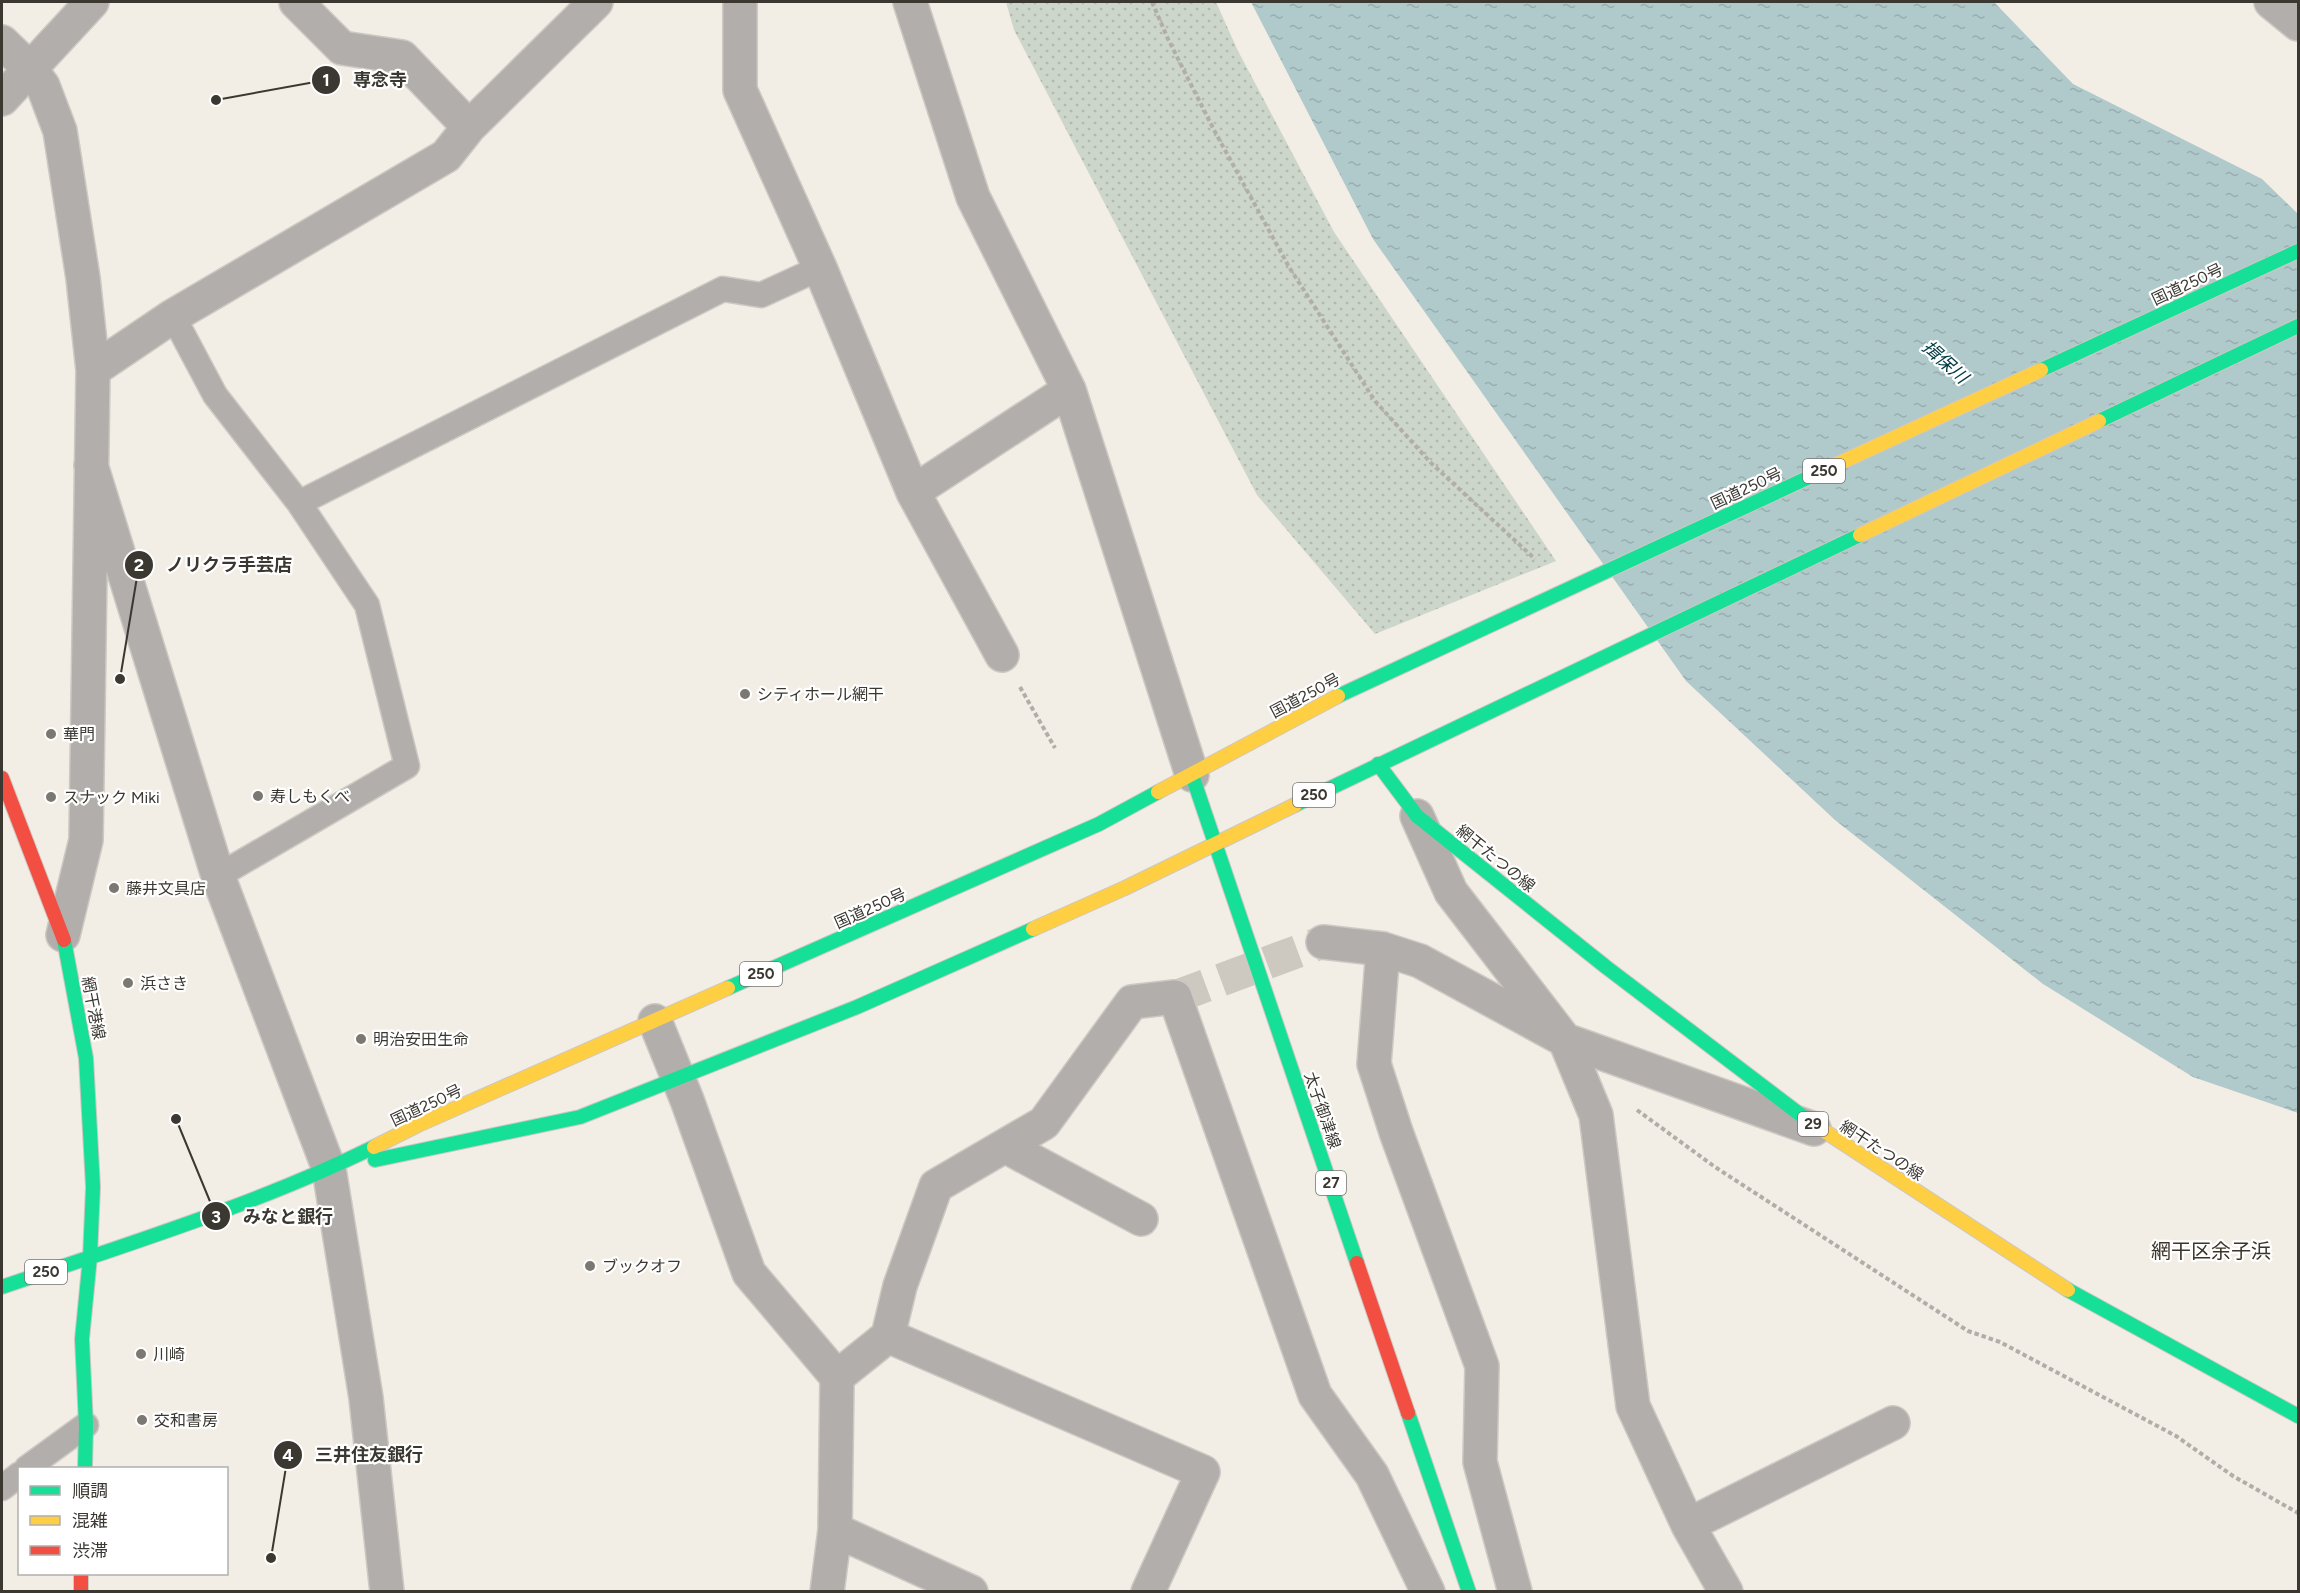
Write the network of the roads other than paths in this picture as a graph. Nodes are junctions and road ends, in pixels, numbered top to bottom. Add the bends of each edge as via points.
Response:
1 (92, 2) edge
2 (296, 2) edge
3 (596, 2) edge
4 (740, 2) edge
5 (909, 2) edge
6 (2271, 2) edge
7 (2298, 24) edge
8 (2, 42) edge
9 (30, 69) junction
10 (2, 99) edge
11 (469, 127) junction
12 (2298, 251) edge
13 (820, 268) junction
14 (173, 316) junction
15 (2298, 326) edge
16 (93, 370) junction
17 (1069, 390) junction
18 (91, 465) junction
19 (913, 492) junction
20 (299, 503) junction
21 (1002, 655) road end
22 (1378, 764) junction
23 (1192, 775) junction
24 (2, 778) edge
25 (1417, 816) junction
26 (1216, 844) junction
27 (218, 876) junction
28 (63, 934) junction
29 (1323, 942) tunnel mouth
30 (1383, 949) junction
31 (655, 1021) junction
32 (1565, 1040) junction
33 (678, 1078) junction
34 (1825, 1133) junction
35 (1005, 1146) junction
36 (329, 1169) junction
37 (1141, 1219) dead end
38 (90, 1257) junction
39 (2, 1287) edge
40 (888, 1336) junction
41 (837, 1377) junction
42 (2296, 1418) edge
43 (1893, 1423) dead end
44 (86, 1425) junction
45 (28, 1467) edge
46 (85, 1467) edge
47 (18, 1476) edge
48 (2, 1488) edge
49 (1688, 1525) junction
50 (834, 1530) junction
51 (81, 1575) edge
52 (81, 1592) edge
53 (387, 1592) edge
54 (827, 1592) edge
55 (971, 1592) edge
56 (1148, 1592) edge
57 (1428, 1592) edge
58 (1469, 1592) edge
59 (1515, 1592) edge
60 (1726, 1592) edge

1 - 9 street
2 - 11 street via 342,48 402,57
3 - 11 street
4 - 13 street via 740,90
5 - 17 street via 973,197
6 - 7 street
8 - 9 street
9 - 10 street
9 - 16 street via 43,86 60,131
11 - 14 street via 446,156
12 - 23 main road, 国道250号 / 250 via 1349,690
13 - 19 street
13 - 20 lane via 760,295 723,289
14 - 16 street
14 - 20 lane via 215,395
15 - 22 main road, 国道250号 / 250
16 - 18 street
17 - 19 street
17 - 23 street
18 - 27 street
18 - 28 street via 86,840
19 - 21 street
20 - 27 lane via 367,605 407,766
22 - 25 main road, 網干たつの線 / 29
22 - 26 main road, 国道250号 / 250
23 - 26 main road, 太子御津線 / 27
23 - 31 main road, 国道250号 / 250 via 1099,824
24 - 28 main road, 網干港線
25 - 32 street via 1451,892
25 - 34 main road, 網干たつの線 / 29 via 1606,968
26 - 33 main road, 国道250号 / 250 via 857,1007
26 - 58 main road, 太子御津線 / 27
27 - 36 street
28 - 38 main road, 網干港線 via 86,1058 93,1187
29 - 30 street
30 - 32 street via 1420,961
30 - 59 street via 1374,1064 1482,1366 1480,1462
31 - 33 street
31 - 36 main road, 国道250号 / 250 via 418,1125
32 - 34 street
32 - 49 street via 1596,1115 1633,1406
33 - 36 main road, 国道250号 / 250 via 580,1117
33 - 41 street via 749,1273
34 - 42 main road, 網干たつの線 / 29 via 2070,1292
35 - 37 street
35 - 40 street via 936,1186 900,1286
35 - 57 street via 1044,1123 1132,1002 1174,997 1315,1395 1372,1475
36 - 38 main road, 国道250号 / 250
36 - 53 street via 366,1398
38 - 39 main road, 国道250号 / 250
38 - 44 main road, 網干港線 via 82,1339
40 - 41 street
40 - 56 street via 1203,1472
41 - 50 street
43 - 49 street
44 - 45 lane
44 - 46 main road, 網干港線
47 - 48 lane
49 - 60 street
50 - 54 street
50 - 55 street
51 - 52 main road

